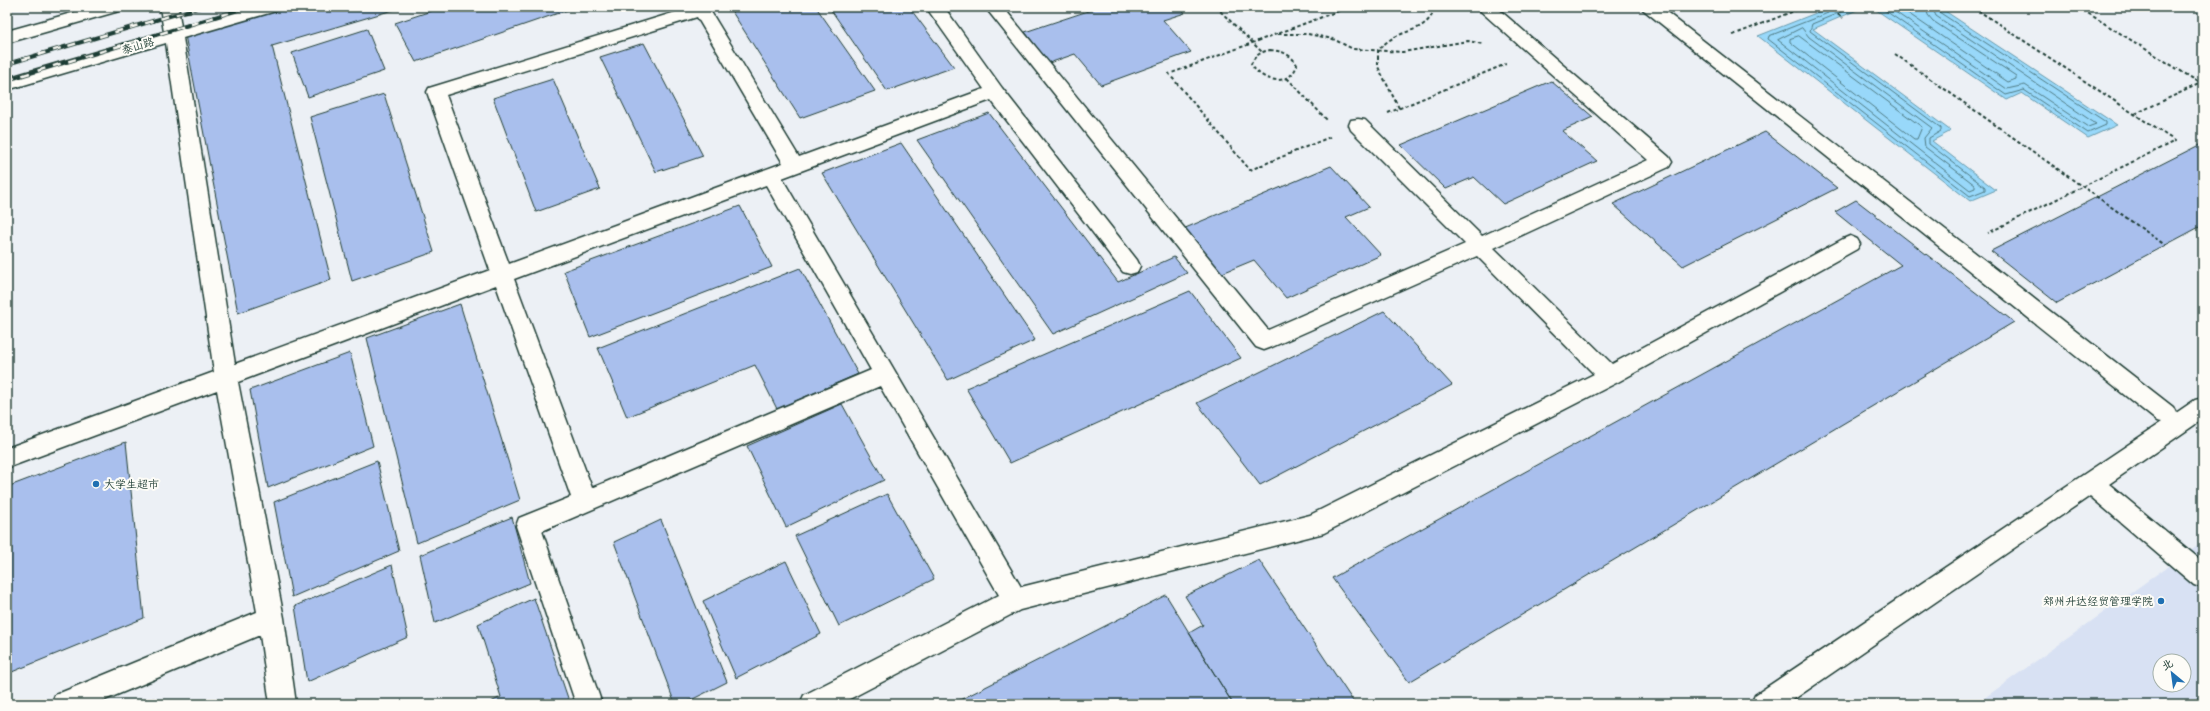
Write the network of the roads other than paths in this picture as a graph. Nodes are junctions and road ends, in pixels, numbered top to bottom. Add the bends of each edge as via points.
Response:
1 (113, 7) edge
2 (169, 7) edge
3 (270, 7) edge
4 (935, 7) edge
5 (994, 7) edge
6 (1485, 7) edge
7 (1649, 7) edge
8 (174, 36) junction
9 (7, 37) edge
10 (7, 84) edge
11 (995, 92) junction
12 (1358, 125) road end
13 (795, 166) junction
14 (770, 175) junction
15 (1850, 244) dead end
16 (1480, 246) junction
17 (1130, 266) dead end
18 (502, 274) junction
19 (884, 374) junction
20 (1610, 376) junction
21 (226, 378) junction
22 (2203, 407) edge
23 (2165, 414) dead end
24 (7, 458) edge
25 (2090, 482) junction
26 (585, 502) junction
27 (2203, 577) edge
28 (1015, 600) junction
29 (271, 618) junction
30 (64, 704) edge
31 (283, 704) edge
32 (590, 704) edge
33 (812, 704) edge
34 (1764, 704) edge

1 - 9 street
2 - 8 street
3 - 8 street, 泰山路
4 - 11 street
5 - 16 street via 1264,341
6 - 16 street via 1529,54 1662,162
7 - 23 street
8 - 10 street, 泰山路
8 - 21 street
11 - 13 street
11 - 17 street
12 - 16 street
13 - 14 street
13 - 18 street via 701,10 436,92
14 - 18 street
14 - 19 street
15 - 20 street
16 - 20 street
18 - 21 street
18 - 26 street
19 - 26 street
19 - 28 street
20 - 28 street via 1315,525
21 - 24 street
21 - 29 street
22 - 25 street
25 - 27 street
25 - 34 street
26 - 32 street via 528,526
28 - 33 street
29 - 30 street
29 - 31 street

